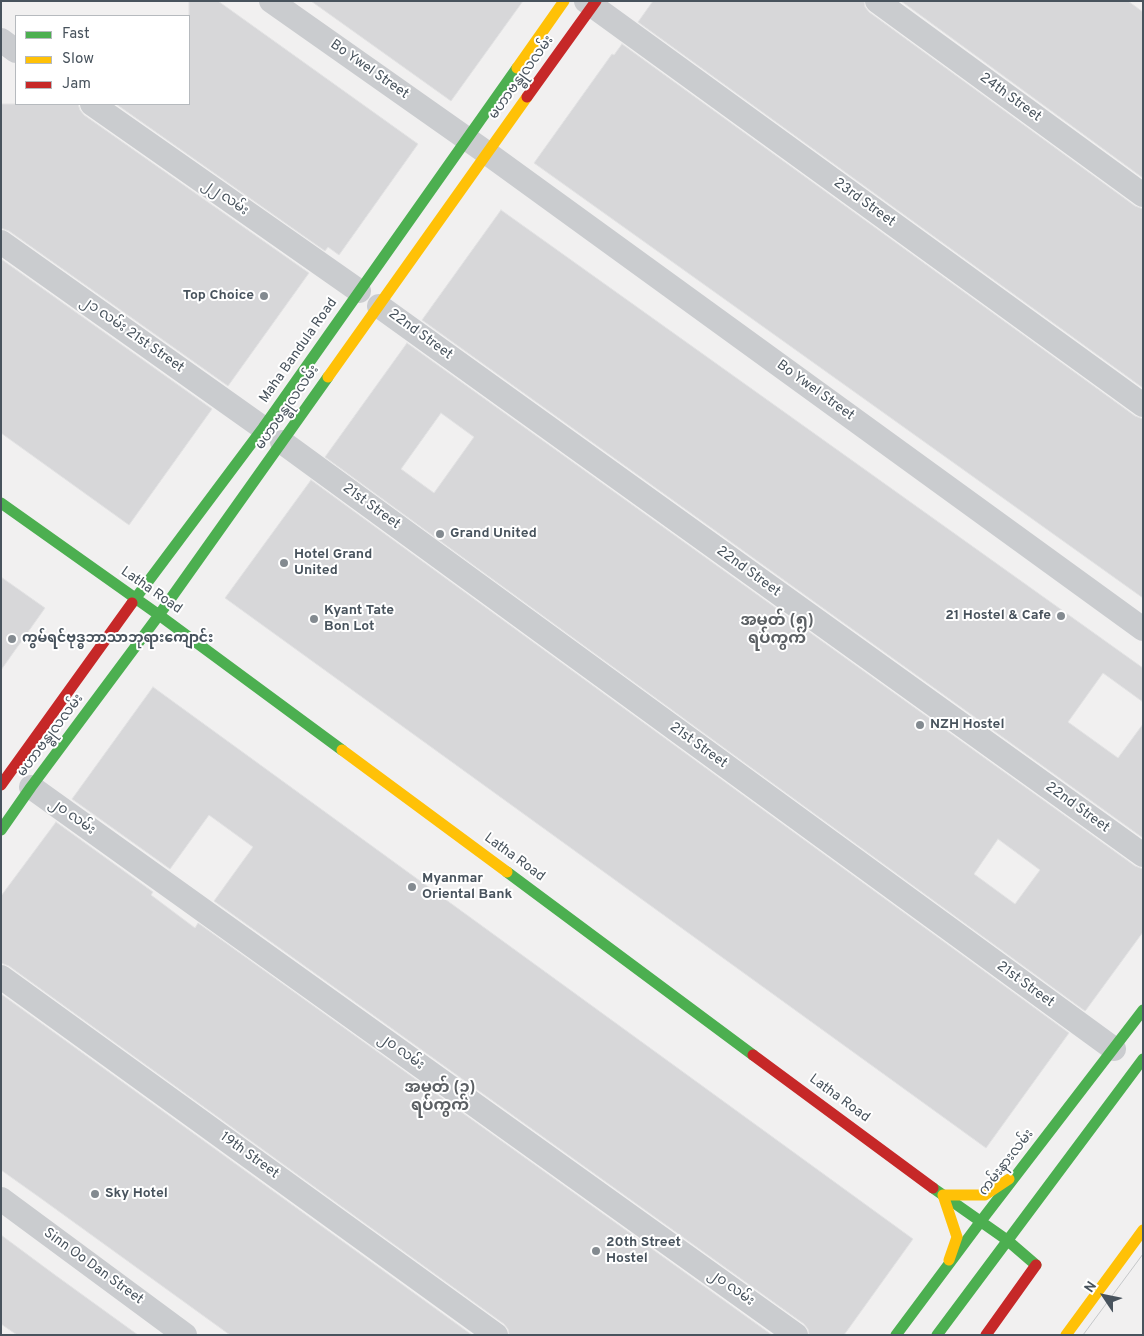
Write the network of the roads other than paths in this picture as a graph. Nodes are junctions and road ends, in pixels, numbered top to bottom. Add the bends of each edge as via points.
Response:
1 (271, 1) edge
2 (564, 1) edge
3 (877, 1) edge
4 (591, 3) edge
5 (1, 40) edge
6 (15, 50) edge
7 (93, 105) edge
8 (477, 146) junction
9 (1143, 194) edge
10 (1, 242) edge
11 (359, 291) junction
12 (379, 306) junction
13 (328, 357) junction
14 (1143, 405) edge
15 (263, 428) junction
16 (282, 442) junction
17 (1, 503) edge
18 (135, 599) junction
19 (159, 615) junction
20 (1143, 630) edge
21 (4, 774) edge
22 (31, 787) junction
23 (1, 830) edge
24 (1143, 856) edge
25 (1, 977) edge
26 (1143, 1010) edge
27 (1114, 1049) junction
28 (1143, 1059) edge
29 (1020, 1172) junction
30 (943, 1195) junction
31 (1, 1199) edge
32 (981, 1221) junction
33 (1143, 1230) edge
34 (1007, 1240) junction
35 (947, 1266) junction
36 (185, 1335) edge
37 (496, 1335) edge
38 (796, 1335) edge
39 (896, 1335) edge
40 (937, 1335) edge
41 (986, 1335) edge
42 (1066, 1335) edge

1 - 8 street, Bo Ywel Street
2 - 8 main road, မဟာဗန္ဓုလလမ်း
3 - 9 street, 24th Street
4 - 8 main road, မဟာဗန္ဓုလလမ်း
4 - 14 street, 23rd Street
5 - 6 street
7 - 11 street, ၂၂ လမ်း
8 - 11 main road, မဟာဗန္ဓုလလမ်း
8 - 12 main road, မဟာဗန္ဓုလလမ်း
8 - 20 street, Bo Ywel Street
10 - 15 street, ၂၁ လမ်း 21st Street
11 - 13 main road, Maha Bandula Road
12 - 13 main road, မဟာဗန္ဓုလလမ်း
12 - 24 street, 22nd Street
13 - 15 main road, Maha Bandula Road
13 - 16 main road, မဟာဗန္ဓုလလမ်း
15 - 18 main road, မဟာဗန္ဓုလလမ်း
16 - 19 main road, မဟာဗန္ဓုလလမ်း
16 - 27 street, 21st Street
17 - 18 main road, Latha Road
18 - 19 main road, Latha Road
18 - 21 main road, မဟာဗန္ဓုလလမ်း
19 - 22 main road, မဟာဗန္ဓုလလမ်း
19 - 30 main road, Latha Road
22 - 23 main road, မဟာဗန္ဓုလလမ်း
22 - 38 street, ၂၀ လမ်း
25 - 37 street, 19th Street
26 - 27 main road, ကမ်းနားလမ်း
27 - 29 main road, ကမ်းနားလမ်း
28 - 34 main road
29 - 30 main road via 985,1195
29 - 32 main road, ကမ်းနားလမ်း
30 - 32 main road, Latha Road
30 - 35 main road via 957,1236
31 - 36 street, Sinn Oo Dan Street
32 - 34 main road, Latha Road
32 - 35 main road, ကမ်းနားလမ်း
33 - 42 main road
34 - 40 main road
34 - 41 main road, Latha Road via 1036,1265
35 - 39 main road, ကမ်းနားလမ်း

